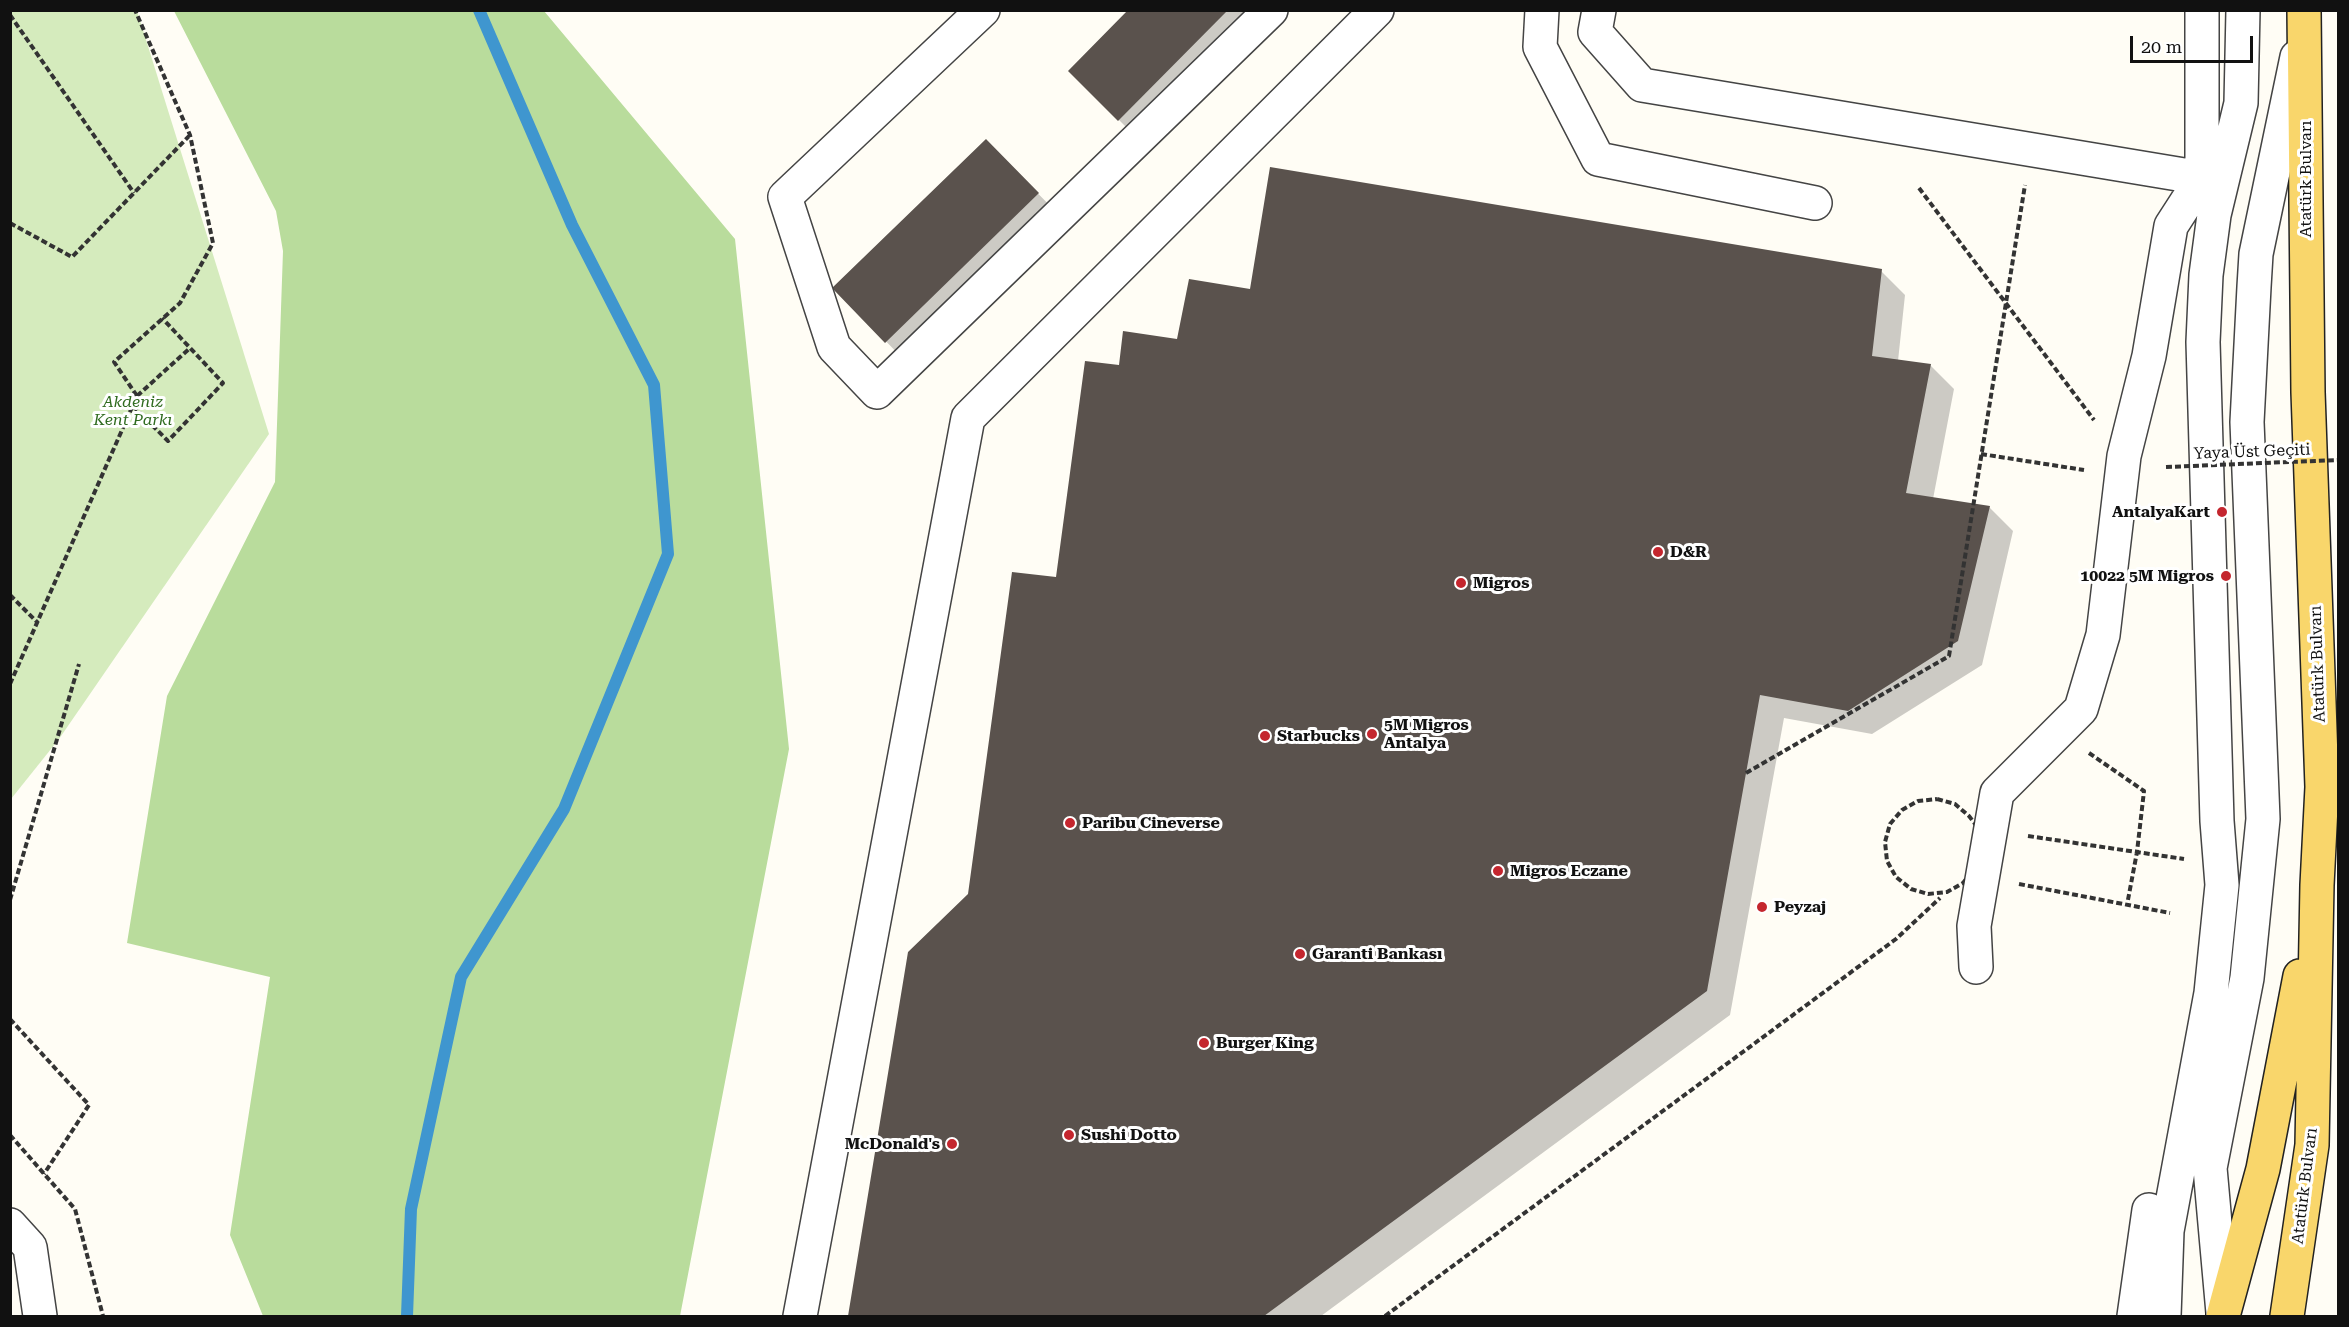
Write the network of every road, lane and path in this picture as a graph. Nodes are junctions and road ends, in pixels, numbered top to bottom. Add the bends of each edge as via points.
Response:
1 (135, 10) edge
2 (983, 10) edge
3 (1271, 10) edge
4 (1377, 10) edge
5 (1542, 10) edge
6 (1599, 10) edge
7 (2202, 10) edge
8 (2231, 10) edge
9 (2244, 10) edge
10 (10, 15) edge
11 (2304, 17) edge
12 (190, 135) junction
13 (2030, 149) junction
14 (2202, 178) junction
15 (1919, 188) dead end
16 (134, 193) junction
17 (1815, 203) dead end
18 (10, 223) edge
19 (2006, 302) junction
20 (162, 318) junction
21 (190, 348) junction
22 (137, 396) junction
23 (133, 405) junction
24 (2100, 428) dead end
25 (1981, 454) junction
26 (2338, 460) edge
27 (2166, 467) dead end
28 (2091, 471) dead end
29 (10, 595) edge
30 (38, 623) junction
31 (79, 664) dead end
32 (10, 684) edge
33 (2080, 747) dead end
34 (1746, 773) dead end
35 (1985, 829) junction
36 (2186, 848) dead end
37 (2137, 852) junction
38 (1975, 877) junction
39 (2317, 885) junction
40 (1947, 892) junction
41 (10, 900) edge
42 (2127, 905) junction
43 (2170, 913) dead end
44 (1976, 967) dead end
45 (10, 1018) edge
46 (10, 1135) edge
47 (44, 1173) junction
48 (2150, 1202) dead end
49 (10, 1225) edge
50 (2223, 1316) edge
51 (40, 1317) edge
52 (103, 1317) edge
53 (800, 1317) edge
54 (1385, 1317) edge
55 (2134, 1317) edge
56 (2164, 1317) edge
57 (2288, 1317) edge

1 - 12 path
2 - 3 lane via 785,197 834,347 877,392
4 - 53 lane via 968,418
5 - 17 lane via 1540,47 1598,159
6 - 13 lane via 1595,32 1642,86
7 - 14 lane
8 - 14 lane via 2231,110
9 - 56 lane via 2241,103 2214,215 2203,342 2222,885 2211,993 2167,1231
10 - 16 path
11 - 39 main road, Atatürk Bulvarı via 2308,392 2322,787
11 - 50 lane via 2256,254 2247,422 2263,819 2247,978 2210,1168
12 - 16 path
12 - 20 path via 213,243 180,303
13 - 14 lane
13 - 19 path
14 - 35 lane via 2171,226 2149,356 2124,456 2103,635 2081,709 1997,794
15 - 19 path
16 - 18 path via 72,257
19 - 24 path
19 - 25 path
20 - 21 path
20 - 22 path via 114,362
21 - 22 path
21 - 23 path via 223,383 168,441
22 - 23 path
23 - 30 path
25 - 28 path
25 - 34 path via 1949,656
26 - 27 path, Yaya Üst Geçiti, bridge
29 - 30 path
30 - 32 path
31 - 41 path
33 - 37 path via 2144,791
35 - 37 path
35 - 38 lane
35 - 38 path
35 - 40 path via 1955,804 1937,799 1918,801 1902,810 1890,824 1885,842 1887,861 1896,877 1911,889 1928,894
36 - 37 path via 2186,859
37 - 42 path
38 - 40 path
38 - 42 path
38 - 44 lane
39 - 50 main road via 2263,1169
39 - 57 main road, Atatürk Bulvarı via 2312,1145
40 - 54 path via 1896,939
42 - 43 path
45 - 47 path via 89,1105
46 - 47 path
47 - 52 path via 75,1209
48 - 55 lane
49 - 51 lane via 30,1247

